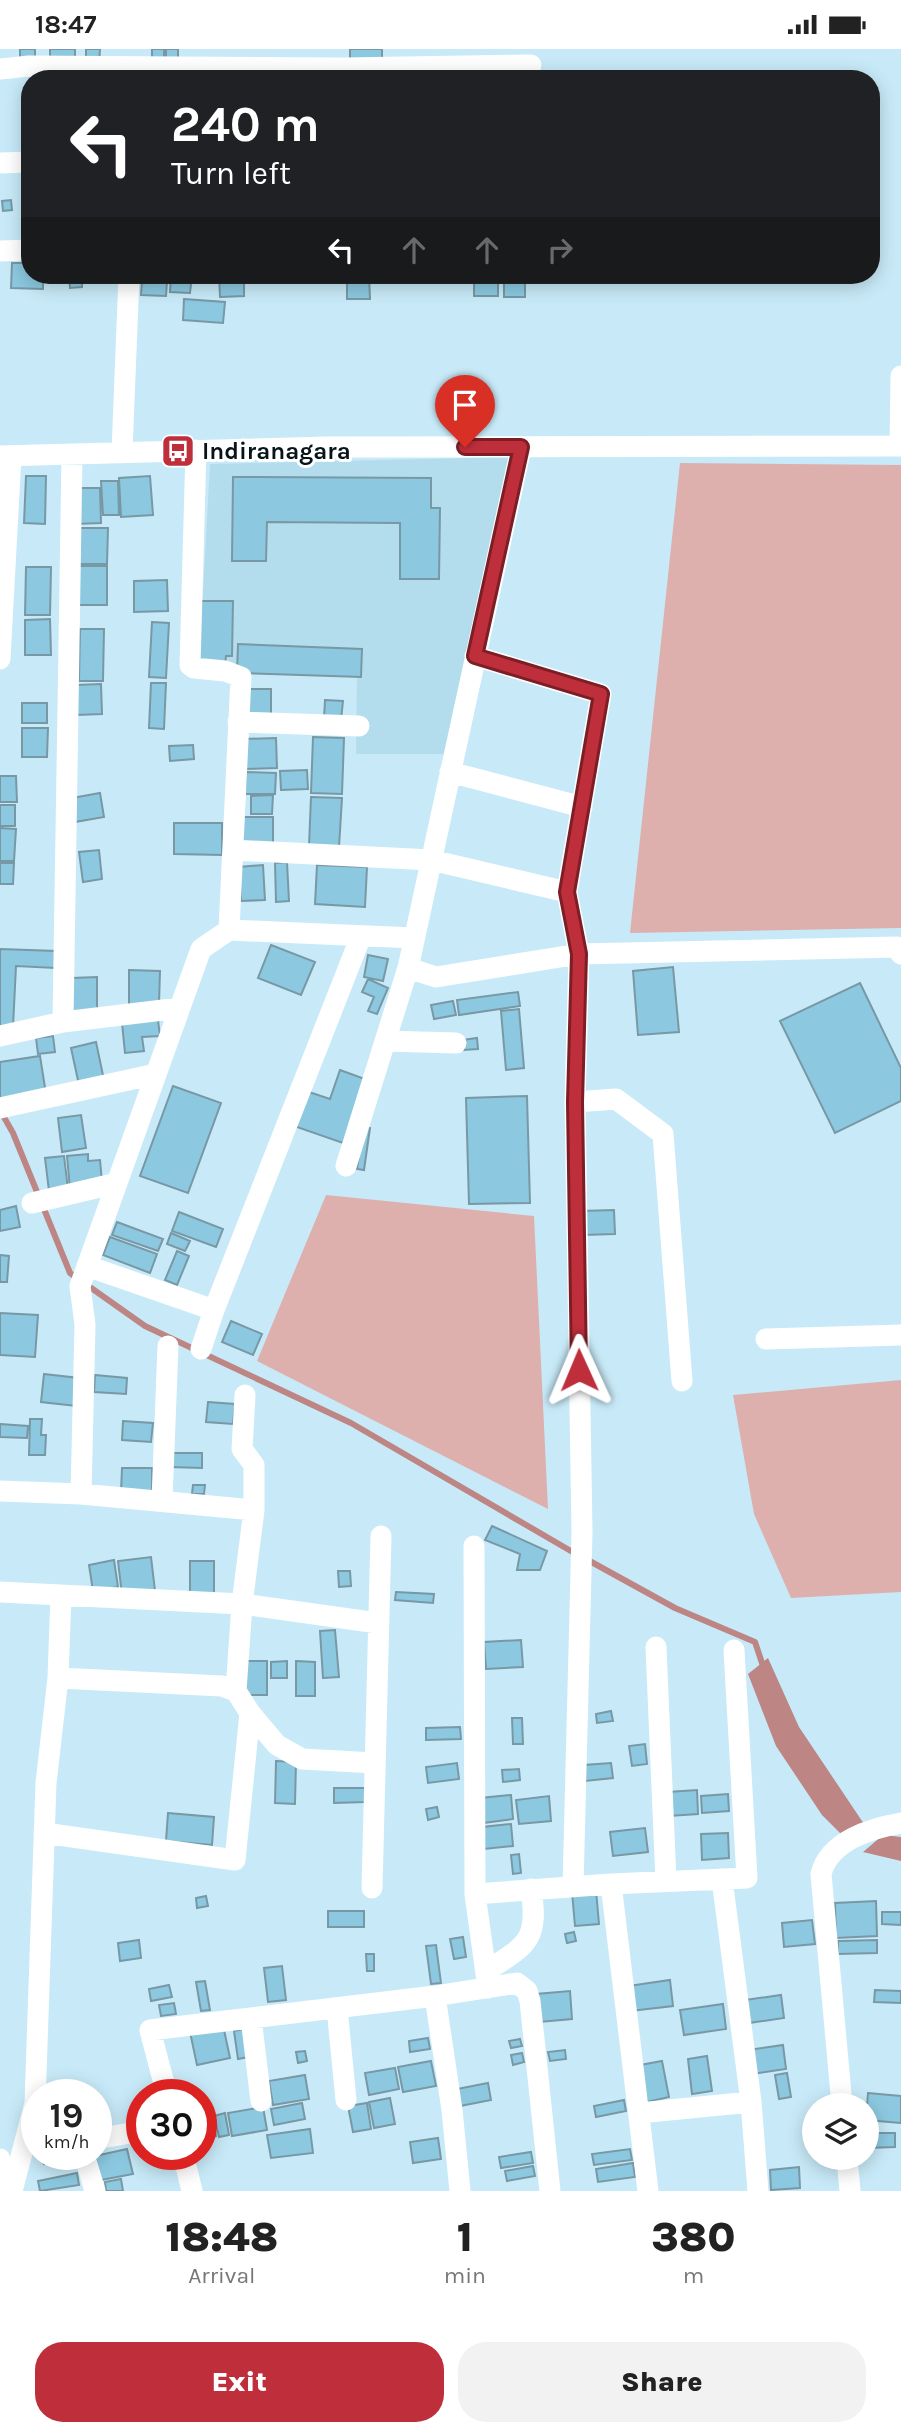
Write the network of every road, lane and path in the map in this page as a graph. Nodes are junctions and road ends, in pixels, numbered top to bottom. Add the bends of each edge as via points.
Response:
1 (136, 65) edge
2 (344, 65) edge
3 (531, 65) dead end
4 (0, 69) edge
5 (21, 162) edge
6 (0, 163) edge
7 (21, 250) edge
8 (0, 251) edge
9 (129, 284) edge
10 (901, 376) edge
11 (900, 446) edge
12 (521, 447) junction
13 (196, 450) junction
14 (122, 452) junction
15 (72, 455) junction
16 (5, 456) edge
17 (475, 656) junction
18 (0, 659) edge
19 (238, 722) junction
20 (359, 726) dead end
21 (450, 772) junction
22 (582, 807) junction
23 (233, 850) junction
24 (431, 860) junction
25 (567, 892) junction
26 (229, 930) junction
27 (361, 936) junction
28 (414, 938) junction
29 (579, 954) junction
30 (901, 954) edge
31 (408, 968) junction
32 (180, 1008) junction
33 (63, 1022) junction
34 (0, 1036) edge
35 (385, 1041) junction
36 (456, 1043) dead end
37 (156, 1074) junction
38 (575, 1102) junction
39 (0, 1108) edge
40 (346, 1166) dead end
41 (117, 1183) junction
42 (32, 1203) dead end
43 (87, 1266) junction
44 (214, 1310) junction
45 (901, 1335) edge
46 (766, 1339) dead end
47 (168, 1346) dead end
48 (201, 1349) dead end
49 (682, 1381) dead end
50 (245, 1395) dead end
51 (0, 1491) edge
52 (81, 1494) junction
53 (162, 1500) junction
54 (254, 1510) junction
55 (381, 1536) dead end
56 (474, 1546) dead end
57 (0, 1592) edge
58 (61, 1595) junction
59 (242, 1604) junction
60 (378, 1623) junction
61 (656, 1647) dead end
62 (734, 1650) dead end
63 (58, 1678) junction
64 (236, 1691) junction
65 (250, 1713) junction
66 (375, 1763) junction
67 (901, 1822) edge
68 (44, 1833) junction
69 (722, 1879) junction
70 (666, 1881) junction
71 (611, 1884) junction
72 (573, 1887) junction
73 (372, 1888) dead end
74 (531, 1889) junction
75 (475, 1894) junction
76 (487, 1980) junction
77 (435, 1996) junction
78 (337, 2008) junction
79 (251, 2018) junction
80 (163, 2079) edge
81 (841, 2093) edge
82 (346, 2100) dead end
83 (261, 2101) dead end
84 (751, 2102) junction
85 (639, 2113) junction
86 (0, 2159) edge
87 (89, 2170) edge
88 (187, 2170) edge
89 (848, 2170) edge
90 (5, 2191) edge
91 (12, 2191) edge
92 (95, 2191) edge
93 (192, 2191) edge
94 (460, 2191) edge
95 (550, 2191) edge
96 (648, 2191) edge
97 (758, 2191) edge
98 (850, 2191) edge

1 - 2 street
1 - 4 street
2 - 3 street
5 - 6 street
7 - 8 street
9 - 14 street
10 - 11 street
11 - 12 street
12 - 13 street
12 - 17 street
13 - 14 street
13 - 19 street via 190,665 241,677
14 - 15 street
15 - 16 street
15 - 33 street
16 - 18 street
17 - 21 street
17 - 22 street via 601,694
19 - 20 street
19 - 23 street
21 - 22 street
21 - 24 street
22 - 25 street
23 - 24 street
23 - 26 street
24 - 25 street
24 - 28 street
25 - 29 street
26 - 27 street
26 - 32 street via 201,949
27 - 28 street
27 - 44 street
28 - 31 street
29 - 30 street via 897,947
29 - 31 street via 436,977
29 - 38 street
31 - 35 street
32 - 33 street
32 - 37 street
33 - 34 street
35 - 36 street
35 - 40 street
37 - 39 street
37 - 41 street
38 - 49 street via 616,1099 663,1134
38 - 72 street via 582,1557
41 - 42 street
41 - 43 street
43 - 44 street
43 - 52 street via 80,1286 85,1325
44 - 48 street
45 - 46 street
47 - 53 street
50 - 54 street via 242,1449 254,1465
51 - 52 street
52 - 53 street
53 - 54 street
54 - 59 street
55 - 60 street
56 - 75 street
57 - 58 street
58 - 59 street
58 - 63 street
59 - 60 street
59 - 64 street
60 - 66 street
61 - 70 street
62 - 69 street via 747,1878
63 - 64 street via 222,1686
63 - 68 street
64 - 65 street
65 - 66 street via 277,1745 302,1759
65 - 68 street via 235,1860
66 - 73 street
67 - 81 street via 864,1832 848,1842 824,1862 821,1874
68 - 91 street via 36,2103
69 - 70 street
69 - 84 street
70 - 71 street
71 - 72 street
71 - 85 street
72 - 74 street
74 - 75 street
74 - 76 street via 533,1930 526,1943
75 - 76 street
76 - 77 street
76 - 95 street via 517,1983 527,1991
77 - 78 street
77 - 94 street
78 - 79 street
78 - 82 street
79 - 80 street via 150,2031
79 - 83 street
84 - 85 street
84 - 97 street
85 - 96 street
86 - 90 street
87 - 92 street
88 - 93 street
89 - 98 street

